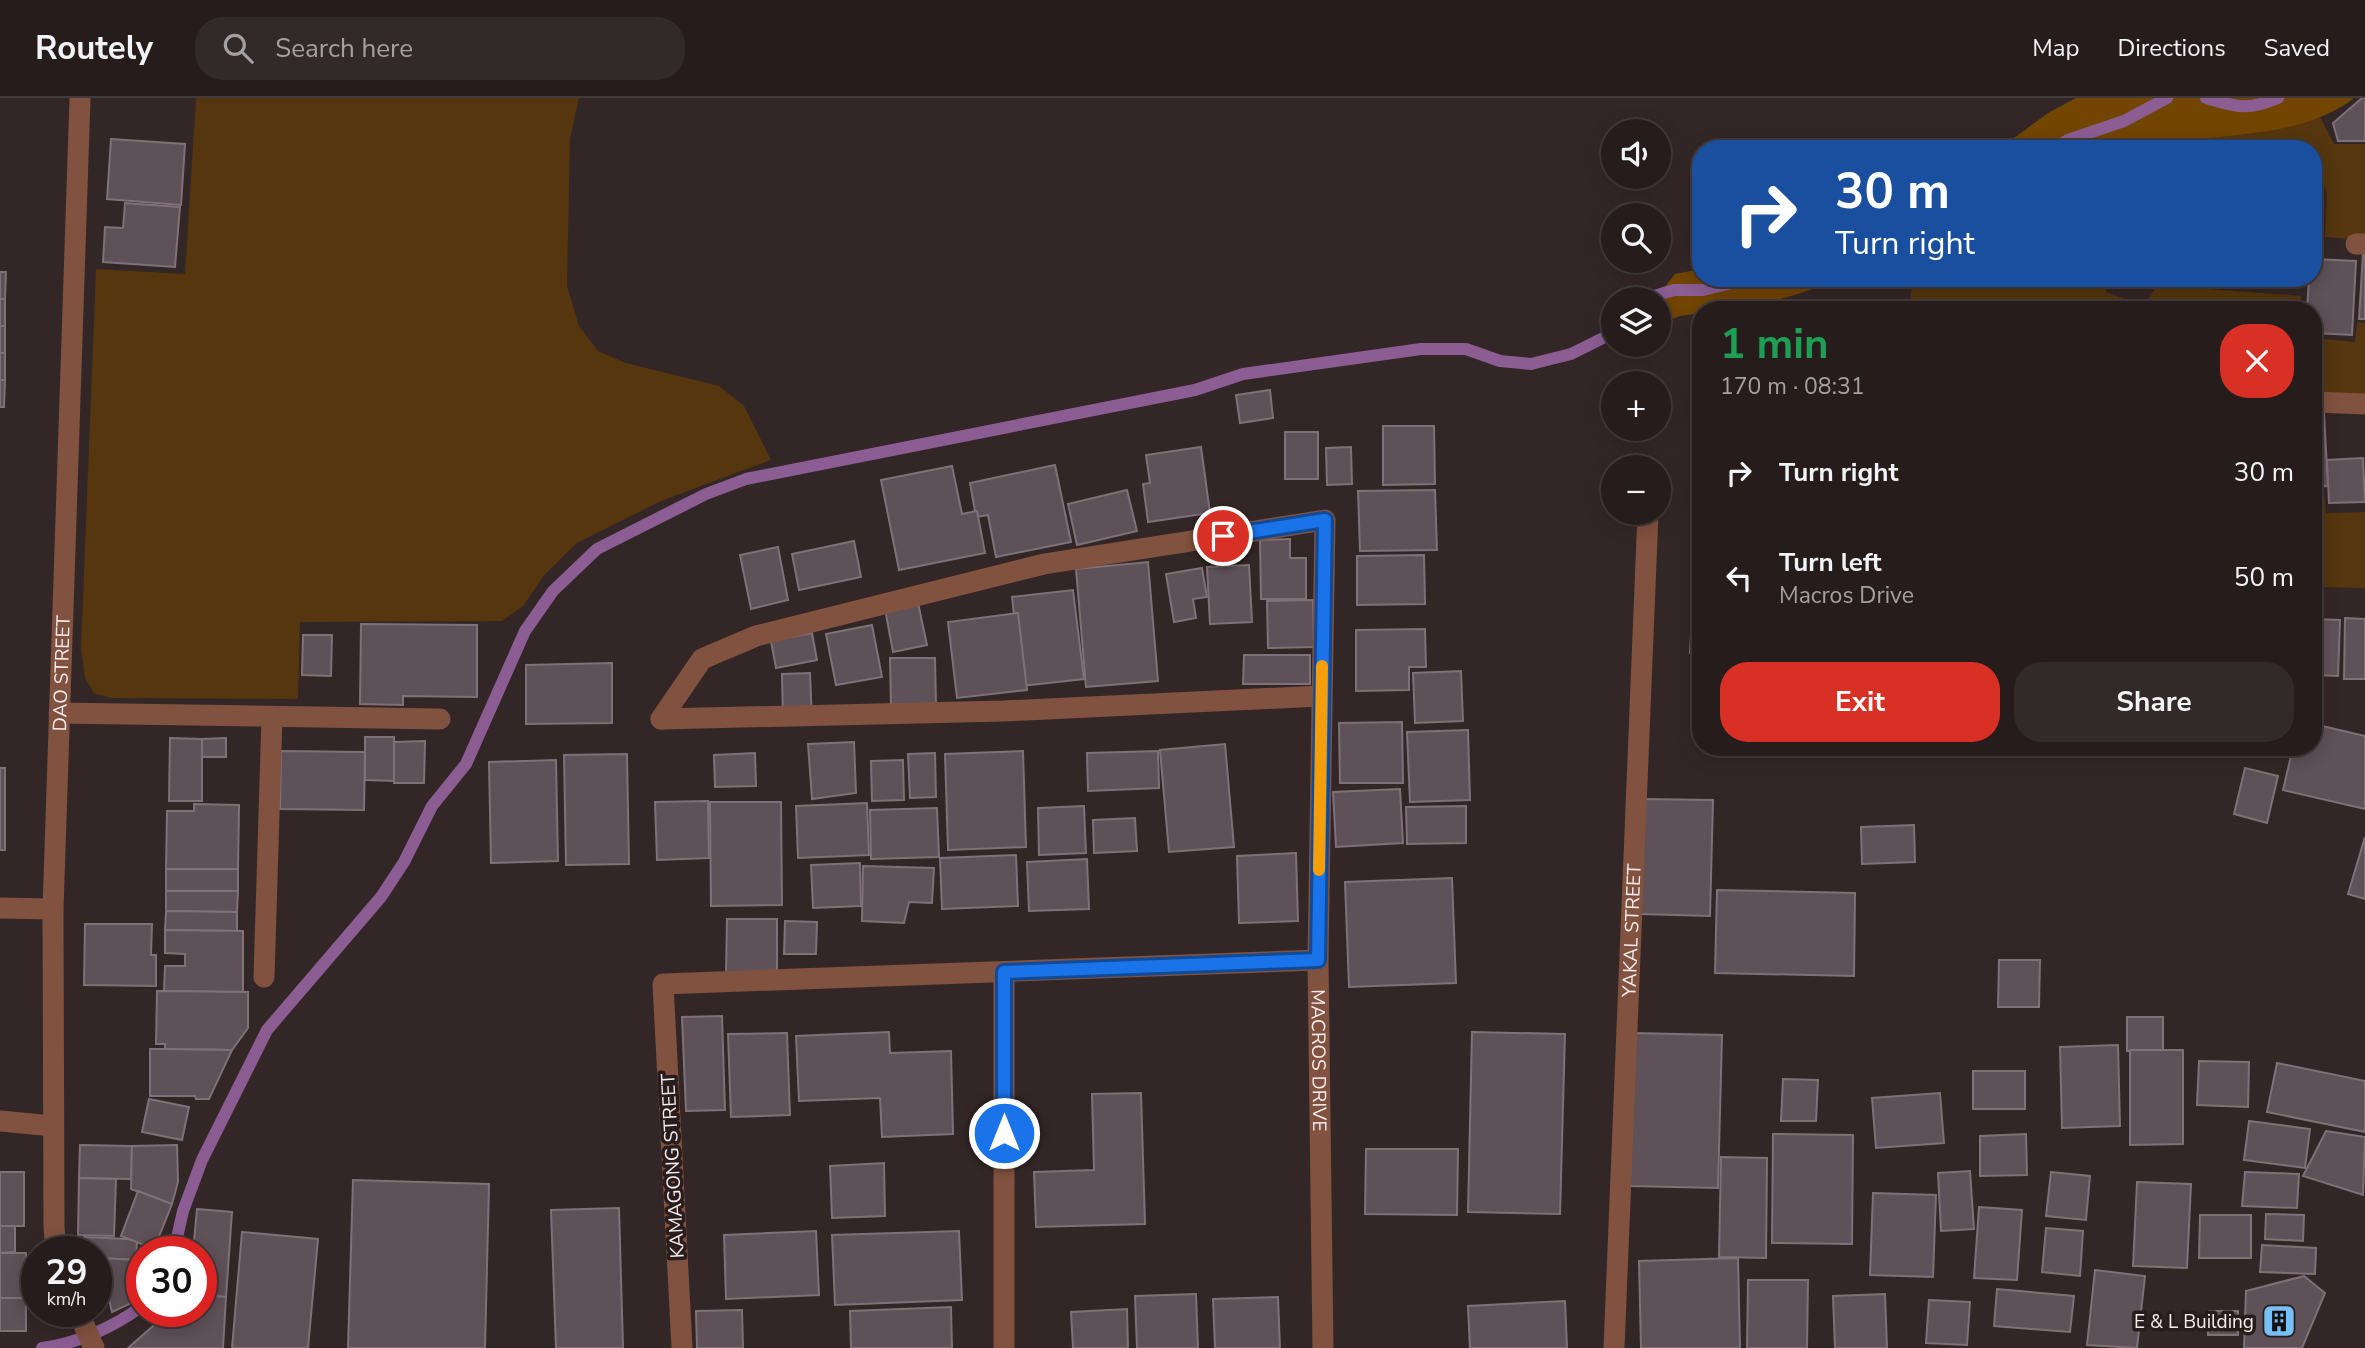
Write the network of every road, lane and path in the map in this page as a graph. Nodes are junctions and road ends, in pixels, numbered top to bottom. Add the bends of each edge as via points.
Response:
1 (80, 98) edge
2 (2322, 402) edge
3 (2365, 404) edge
4 (1648, 525) edge
5 (1321, 696) junction
6 (59, 713) junction
7 (272, 717) junction
8 (440, 719) dead end
9 (0, 908) edge
10 (53, 909) junction
11 (1318, 960) junction
12 (1004, 972) junction
13 (264, 977) dead end
14 (0, 1121) edge
15 (53, 1126) junction
16 (56, 1236) edge
17 (85, 1327) edge
18 (94, 1348) edge
19 (682, 1348) edge
20 (1004, 1348) edge
21 (1323, 1348) edge
22 (1614, 1348) edge

1 - 6 street, DAO STREET
2 - 3 street
4 - 22 street, YAKAL STREET
5 - 5 street, MACROS DRIVE via 1003,711 661,719 702,659 756,636 1044,564 1325,520
5 - 11 street, MACROS DRIVE
6 - 7 street
6 - 10 street, DAO STREET
7 - 8 street
7 - 13 street
9 - 10 street
10 - 15 street, DAO STREET
11 - 12 street
11 - 21 street, MACROS DRIVE
12 - 19 street, KAMAGONG STREET via 663,984
12 - 20 street
14 - 15 street
15 - 16 street, DAO STREET
17 - 18 street

